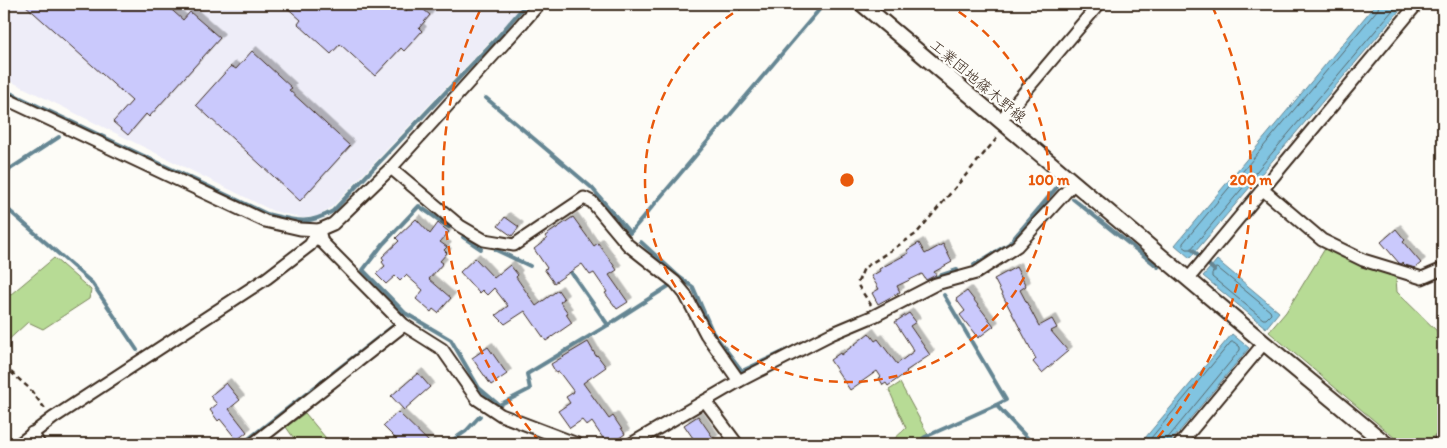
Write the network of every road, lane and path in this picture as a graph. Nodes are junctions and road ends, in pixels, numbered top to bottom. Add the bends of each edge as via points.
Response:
1 (539, 4) edge
2 (862, 4) edge
3 (1099, 4) edge
4 (1417, 4) edge
5 (4, 98) edge
6 (1003, 124) junction
7 (391, 168) junction
8 (1074, 183) junction
9 (1262, 189) junction
10 (319, 230) junction
11 (1443, 269) edge
12 (1188, 279) junction
13 (870, 303) dead end
14 (404, 325) junction
15 (1264, 343) junction
16 (4, 366) edge
17 (739, 381) junction
18 (705, 401) junction
19 (53, 418) junction
20 (32, 433) junction
21 (1443, 438) edge
22 (19, 444) edge
23 (39, 444) edge
24 (254, 444) edge
25 (577, 444) edge
26 (631, 444) edge
27 (737, 444) edge
28 (1180, 444) edge
29 (1386, 444) edge
30 (1438, 444) edge

1 - 7 street
2 - 6 street, 工業団地篠木野線
3 - 6 street
4 - 9 street
5 - 10 street via 265,221
6 - 8 street, 工業団地篠木野線
6 - 13 path via 916,234 864,268 857,284
7 - 10 street via 333,224
7 - 17 street via 460,226 484,240 514,245 584,198 592,202 628,245 675,282 685,294 706,334
8 - 12 street, 工業団地篠木野線
8 - 17 street via 1017,246 976,274 936,284
9 - 11 street via 1322,240 1363,260 1422,278
9 - 12 street
10 - 14 street via 322,242
10 - 19 street via 310,245 267,278
12 - 15 street, 工業団地篠木野線
14 - 24 street
14 - 25 street via 442,349 477,399 501,415
15 - 28 street
15 - 29 street, 工業団地篠木野線
16 - 19 path via 29,388
17 - 18 street
18 - 26 street
18 - 27 street
19 - 20 street
20 - 22 street
20 - 23 street
21 - 30 street

